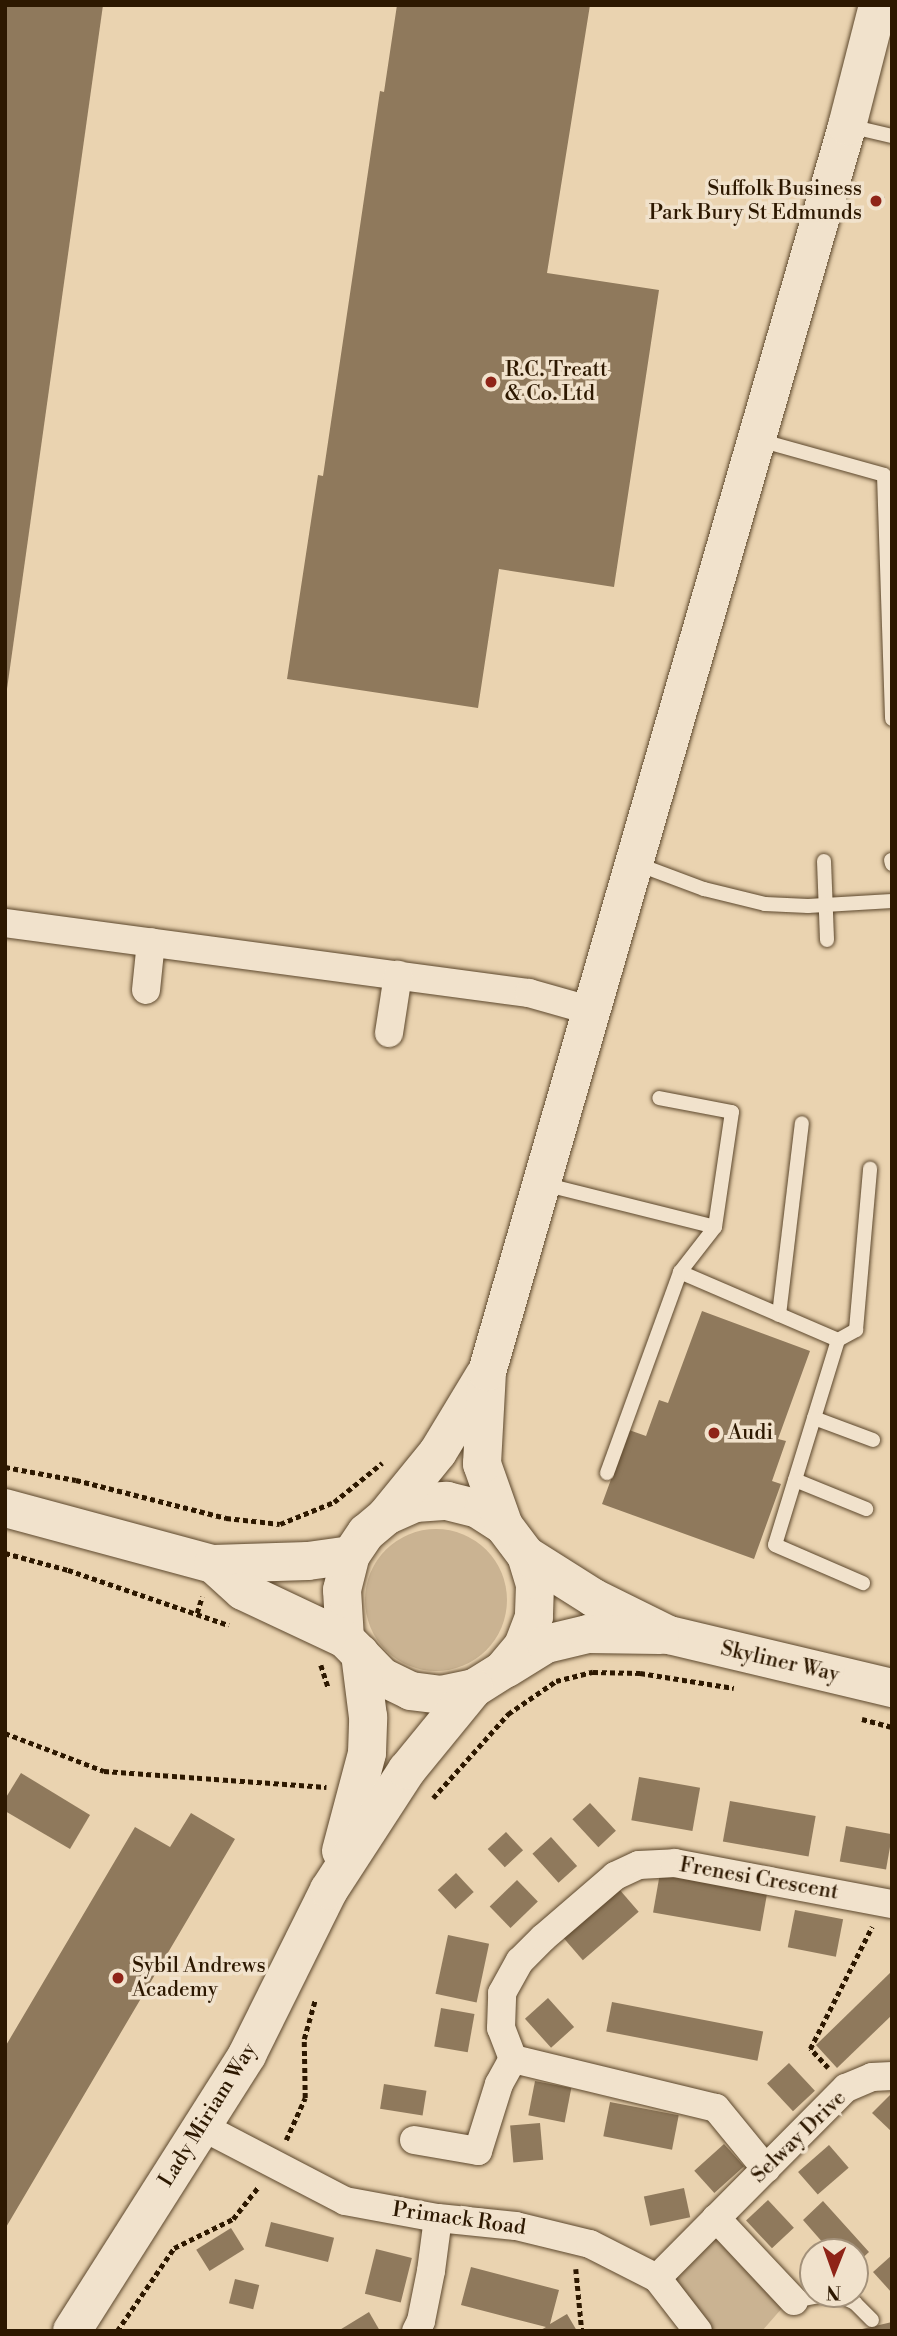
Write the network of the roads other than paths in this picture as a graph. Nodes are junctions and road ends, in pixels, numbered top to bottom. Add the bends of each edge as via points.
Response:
1 (878, 5) edge
2 (847, 126) junction
3 (892, 136) edge
4 (757, 439) junction
5 (892, 719) edge
6 (824, 861) dead end
7 (635, 863) junction
8 (892, 901) edge
9 (826, 905) junction
10 (5, 923) edge
11 (827, 940) dead end
12 (151, 942) junction
13 (398, 975) junction
14 (146, 990) dead end
15 (589, 1010) junction
16 (389, 1033) dead end
17 (659, 1098) dead end
18 (802, 1123) dead end
19 (870, 1169) dead end
20 (542, 1184) junction
21 (715, 1227) junction
22 (680, 1272) junction
23 (779, 1315) junction
24 (838, 1340) junction
25 (486, 1371) junction
26 (814, 1418) junction
27 (873, 1440) dead end
28 (607, 1473) dead end
29 (795, 1479) junction
30 (5, 1508) edge
31 (866, 1509) dead end
32 (386, 1516) junction
33 (515, 1540) junction
34 (351, 1555) junction
35 (213, 1564) junction
36 (863, 1583) dead end
37 (669, 1635) junction
38 (341, 1650) junction
39 (488, 1679) junction
40 (892, 1688) edge
41 (329, 1890) junction
42 (888, 1903) edge
43 (513, 2059) junction
44 (892, 2076) edge
45 (203, 2127) junction
46 (414, 2140) dead end
47 (766, 2169) junction
48 (438, 2218) junction
49 (716, 2218) junction
50 (657, 2278) junction
51 (794, 2301) joint
52 (872, 2320) dead end
53 (417, 2330) edge
54 (72, 2331) edge
55 (698, 2331) edge

1 - 2 street
2 - 3 lane
2 - 4 street
4 - 5 lane via 884,475
4 - 7 street
6 - 9 lane
7 - 9 lane via 704,889 765,904
7 - 15 street
8 - 9 lane
9 - 11 lane
10 - 12 street
12 - 13 street
12 - 14 street
13 - 15 street via 529,993
13 - 16 street
15 - 20 street
17 - 21 lane via 732,1112
18 - 23 lane
19 - 24 lane via 856,1330
20 - 21 lane
20 - 25 street
21 - 22 lane
22 - 23 lane
22 - 28 lane
23 - 24 lane
24 - 26 lane
25 - 32 street via 438,1452
25 - 33 street via 482,1464
26 - 27 lane
26 - 29 lane
29 - 31 lane
29 - 36 lane via 775,1545
30 - 35 street
32 - 33 street via 415,1503 447,1501 478,1509
32 - 34 street via 366,1533
33 - 37 street, Skyliner Way via 594,1598
33 - 39 street via 535,1585 534,1617 523,1646
34 - 35 street
34 - 38 street via 342,1590
35 - 38 street via 243,1591
37 - 39 street, Skyliner Way via 588,1634 546,1644
37 - 40 street, Skyliner Way
38 - 39 street via 411,1691 442,1695
38 - 41 street, Lady Miriam Way via 368,1717 367,1753
39 - 41 street, Lady Miriam Way via 407,1770
41 - 45 street, Lady Miriam Way via 247,2055
42 - 43 street, Frenesi Crescent via 675,1863 639,1865 615,1875 520,1961 502,1993 501,2028
43 - 46 street via 499,2084 478,2151
43 - 47 street via 716,2108
44 - 47 street, Selway Drive via 872,2077 846,2088
45 - 48 street, Primack Road via 345,2201
45 - 54 street, Lady Miriam Way
47 - 49 street, Selway Drive
48 - 50 street, Primack Road via 516,2226 590,2244
48 - 53 street
49 - 50 street, Selway Drive
49 - 51 street
50 - 55 street, Primack Road
51 - 52 lane via 840,2296

